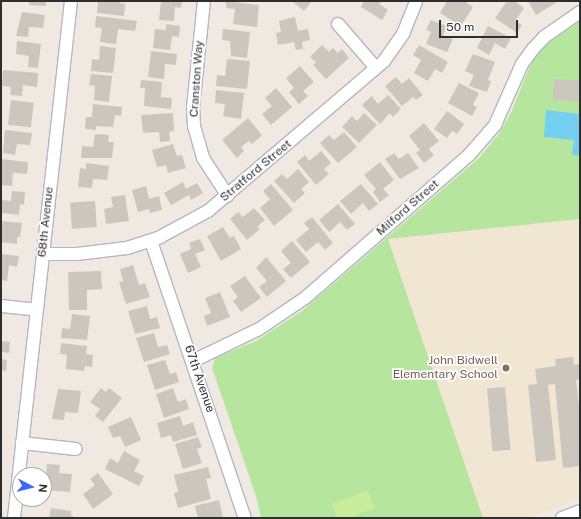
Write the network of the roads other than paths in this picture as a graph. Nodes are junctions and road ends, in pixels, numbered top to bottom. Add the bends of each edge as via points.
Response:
1 (71, 1) edge
2 (204, 1) edge
3 (416, 1) edge
4 (580, 12) edge
5 (338, 24) dead end
6 (376, 68) junction
7 (228, 196) junction
8 (151, 241) junction
9 (43, 254) junction
10 (1, 306) edge
11 (37, 310) junction
12 (193, 362) junction
13 (22, 443) junction
14 (76, 449) dead end
15 (580, 511) edge
16 (14, 518) edge
17 (246, 518) edge
18 (562, 518) edge

1 - 9 street, 68th Avenue
2 - 7 street, Cranston Way via 193,107 194,126 203,158
3 - 6 street, Stratford Street via 394,48
4 - 12 street, Milford Street via 544,37 533,49 522,64 495,125 469,155 305,298 259,330
5 - 6 street
6 - 7 street, Stratford Street
7 - 8 street, Stratford Street via 183,227
8 - 9 street, Stratford Street via 102,252
8 - 12 street, 67th Avenue
9 - 11 street, 68th Avenue
10 - 11 street
11 - 13 street, 68th Avenue
12 - 17 street, 67th Avenue
13 - 14 street
13 - 16 street, 68th Avenue
15 - 18 street

